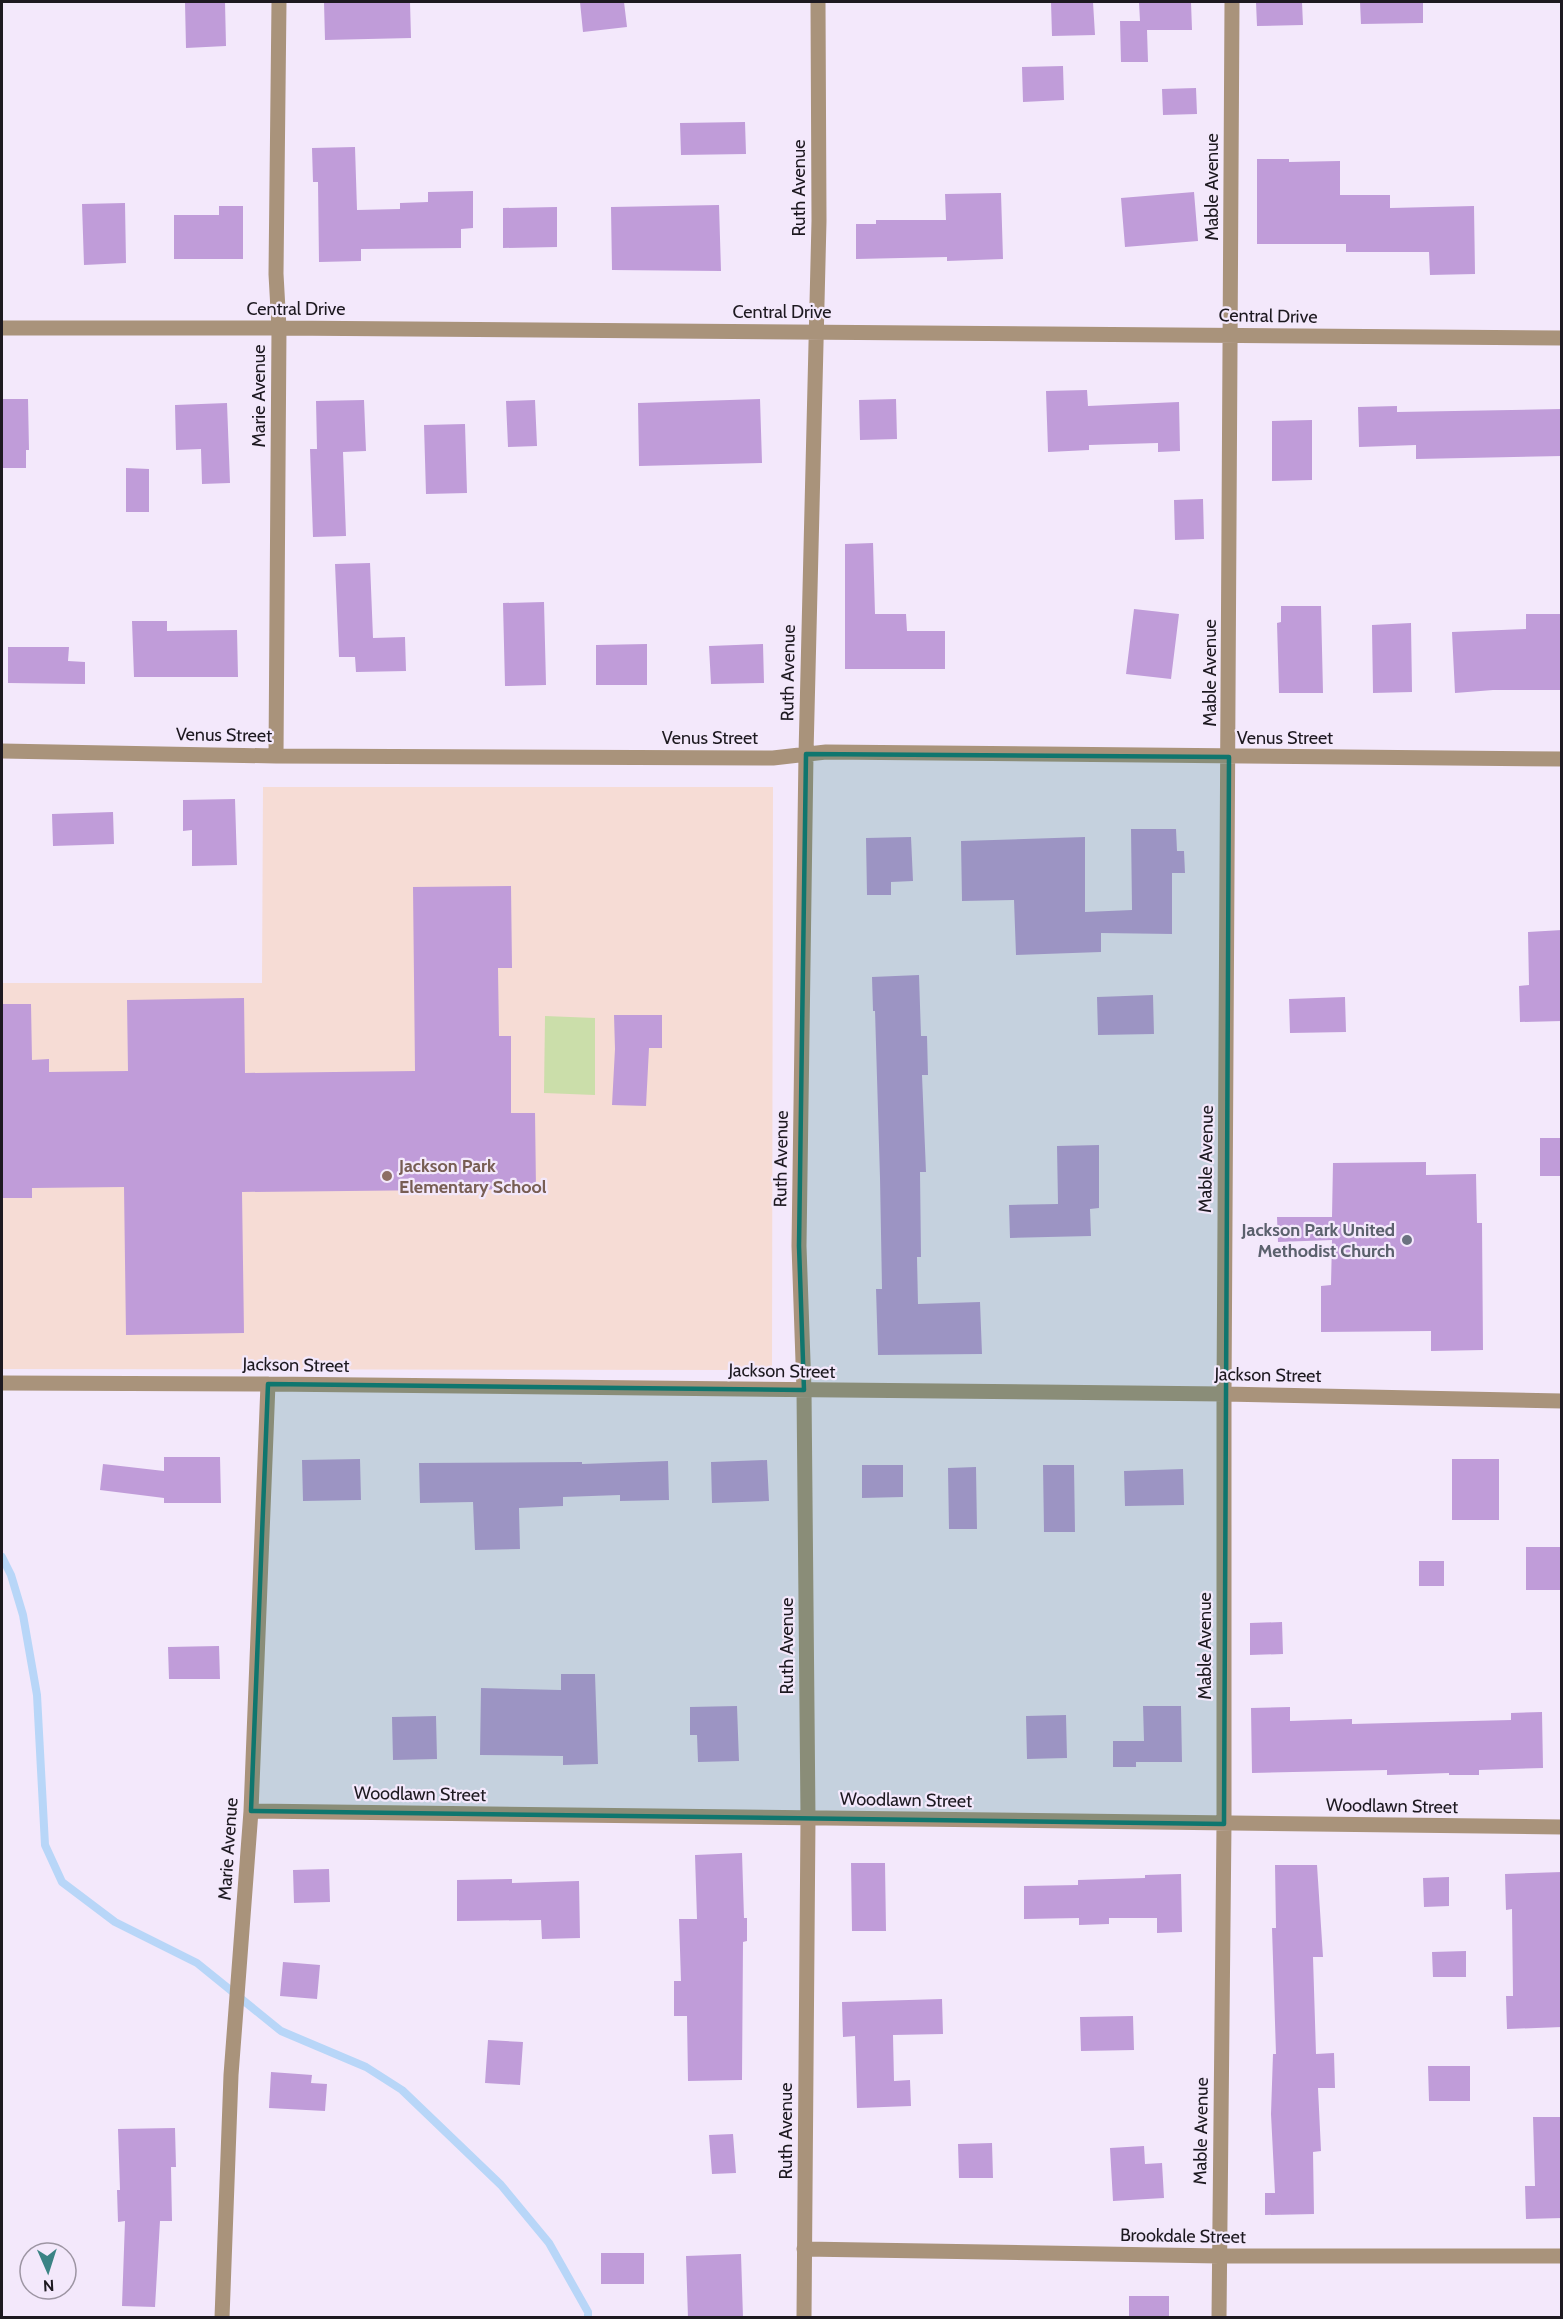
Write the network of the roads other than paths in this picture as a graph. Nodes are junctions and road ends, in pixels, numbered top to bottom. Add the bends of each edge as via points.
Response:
1 (279, 2) edge
2 (818, 2) edge
3 (1232, 2) edge
4 (2, 328) edge
5 (279, 328) junction
6 (816, 332) junction
7 (1231, 335) junction
8 (1562, 338) edge
9 (2, 751) edge
10 (806, 754) junction
11 (276, 756) junction
12 (1229, 757) junction
13 (1562, 759) edge
14 (2, 1383) edge
15 (268, 1384) junction
16 (804, 1390) junction
17 (1224, 1394) junction
18 (1562, 1401) edge
19 (251, 1811) junction
20 (808, 1818) junction
21 (1224, 1824) junction
22 (1562, 1827) edge
23 (804, 2249) junction
24 (1219, 2256) junction
25 (1562, 2256) edge
26 (222, 2318) edge
27 (804, 2318) edge
28 (1219, 2318) edge

1 - 5 street, Marie Avenue
2 - 6 street, Ruth Avenue
3 - 7 street, Mable Avenue
4 - 5 street, Central Drive
5 - 6 street, Central Drive
5 - 11 street, Marie Avenue
6 - 7 street, Central Drive
6 - 10 street, Ruth Avenue
7 - 8 street, Central Drive
7 - 12 street, Mable Avenue
9 - 11 street, Venus Street
10 - 11 street, Venus Street via 773,758
10 - 12 street, Venus Street
10 - 16 street, Ruth Avenue via 799,1246
12 - 13 street, Venus Street
12 - 17 street, Mable Avenue
14 - 15 street, Jackson Street
15 - 16 street, Jackson Street
15 - 19 street, Marie Avenue
16 - 17 street, Jackson Street
16 - 20 street, Ruth Avenue
17 - 18 street, Jackson Street
17 - 21 street, Mable Avenue
19 - 20 street, Woodlawn Street
19 - 26 street, Marie Avenue via 231,2075
20 - 21 street, Woodlawn Street
20 - 23 street, Ruth Avenue
21 - 22 street, Woodlawn Street
21 - 24 street, Mable Avenue
23 - 24 street, Brookdale Street
23 - 27 street, Ruth Avenue
24 - 25 street, Brookdale Street
24 - 28 street, Mable Avenue

